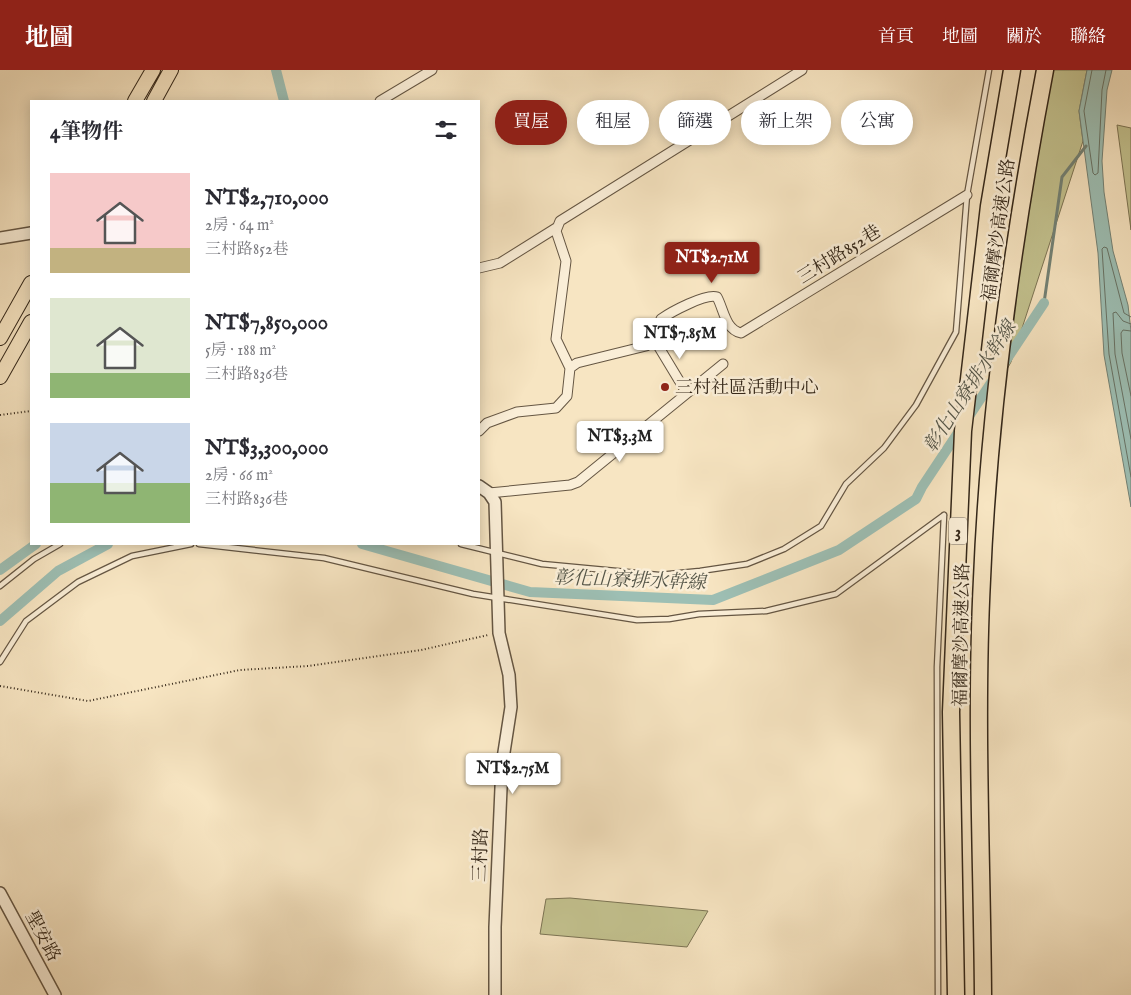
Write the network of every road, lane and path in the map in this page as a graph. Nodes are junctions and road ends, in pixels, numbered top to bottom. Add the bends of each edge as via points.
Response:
1 (153, 70) edge
2 (171, 70) edge
3 (432, 70) edge
4 (802, 70) edge
5 (989, 70) edge
6 (1012, 70) edge
7 (1045, 70) edge
8 (136, 100) edge
9 (155, 100) edge
10 (382, 100) edge
11 (967, 195) junction
12 (556, 228) junction
13 (30, 233) edge
14 (0, 238) edge
15 (480, 268) edge
16 (30, 285) edge
17 (30, 324) edge
18 (0, 338) edge
19 (654, 339) junction
20 (723, 364) dead end
21 (570, 368) junction
22 (0, 377) edge
23 (686, 392) junction
24 (30, 411) edge
25 (0, 415) edge
26 (480, 430) edge
27 (480, 487) edge
28 (488, 493) junction
29 (58, 545) edge
30 (186, 545) edge
31 (208, 545) edge
32 (464, 545) edge
33 (497, 557) junction
34 (0, 586) edge
35 (499, 598) junction
36 (499, 633) junction
37 (0, 662) edge
38 (0, 686) edge
39 (0, 892) edge
40 (55, 995) edge
41 (495, 995) edge
42 (938, 995) edge
43 (956, 995) edge
44 (983, 995) edge

1 - 8 main road
2 - 9 main road
3 - 10 street
4 - 12 street via 560,221
5 - 11 lane
6 - 43 highway, 福爾摩沙高速公路 / 3 via 989,206 962,460 951,712
7 - 44 highway, 福爾摩沙高速公路 / 3 via 1030,148 1006,317 986,497 979,677
11 - 19 street, 三村路852巷 via 741,333 728,324 717,297 713,296 661,319
11 - 33 lane via 956,332 916,405 884,448 846,484 822,526 784,549 747,564 700,571 659,574
12 - 15 street via 500,263
12 - 21 street via 566,261 556,339
13 - 14 street
16 - 18 main road
17 - 22 main road
19 - 21 street via 646,346 576,363
19 - 23 street
20 - 23 street
21 - 26 street via 567,396 561,405 517,412 487,422
23 - 28 street via 578,482
24 - 25 path
27 - 28 street
28 - 33 street via 496,502
29 - 34 lane via 34,559
30 - 37 lane via 132,556 78,582 26,621
31 - 35 lane via 324,558
32 - 33 lane
33 - 35 street, 三村路
35 - 36 street, 三村路
35 - 42 lane via 638,620 766,611 836,594 944,515 937,667
36 - 38 path via 412,651 308,666 240,670 88,701
36 - 41 street, 三村路 via 509,675 511,707 502,765
39 - 40 street, 聖安路

